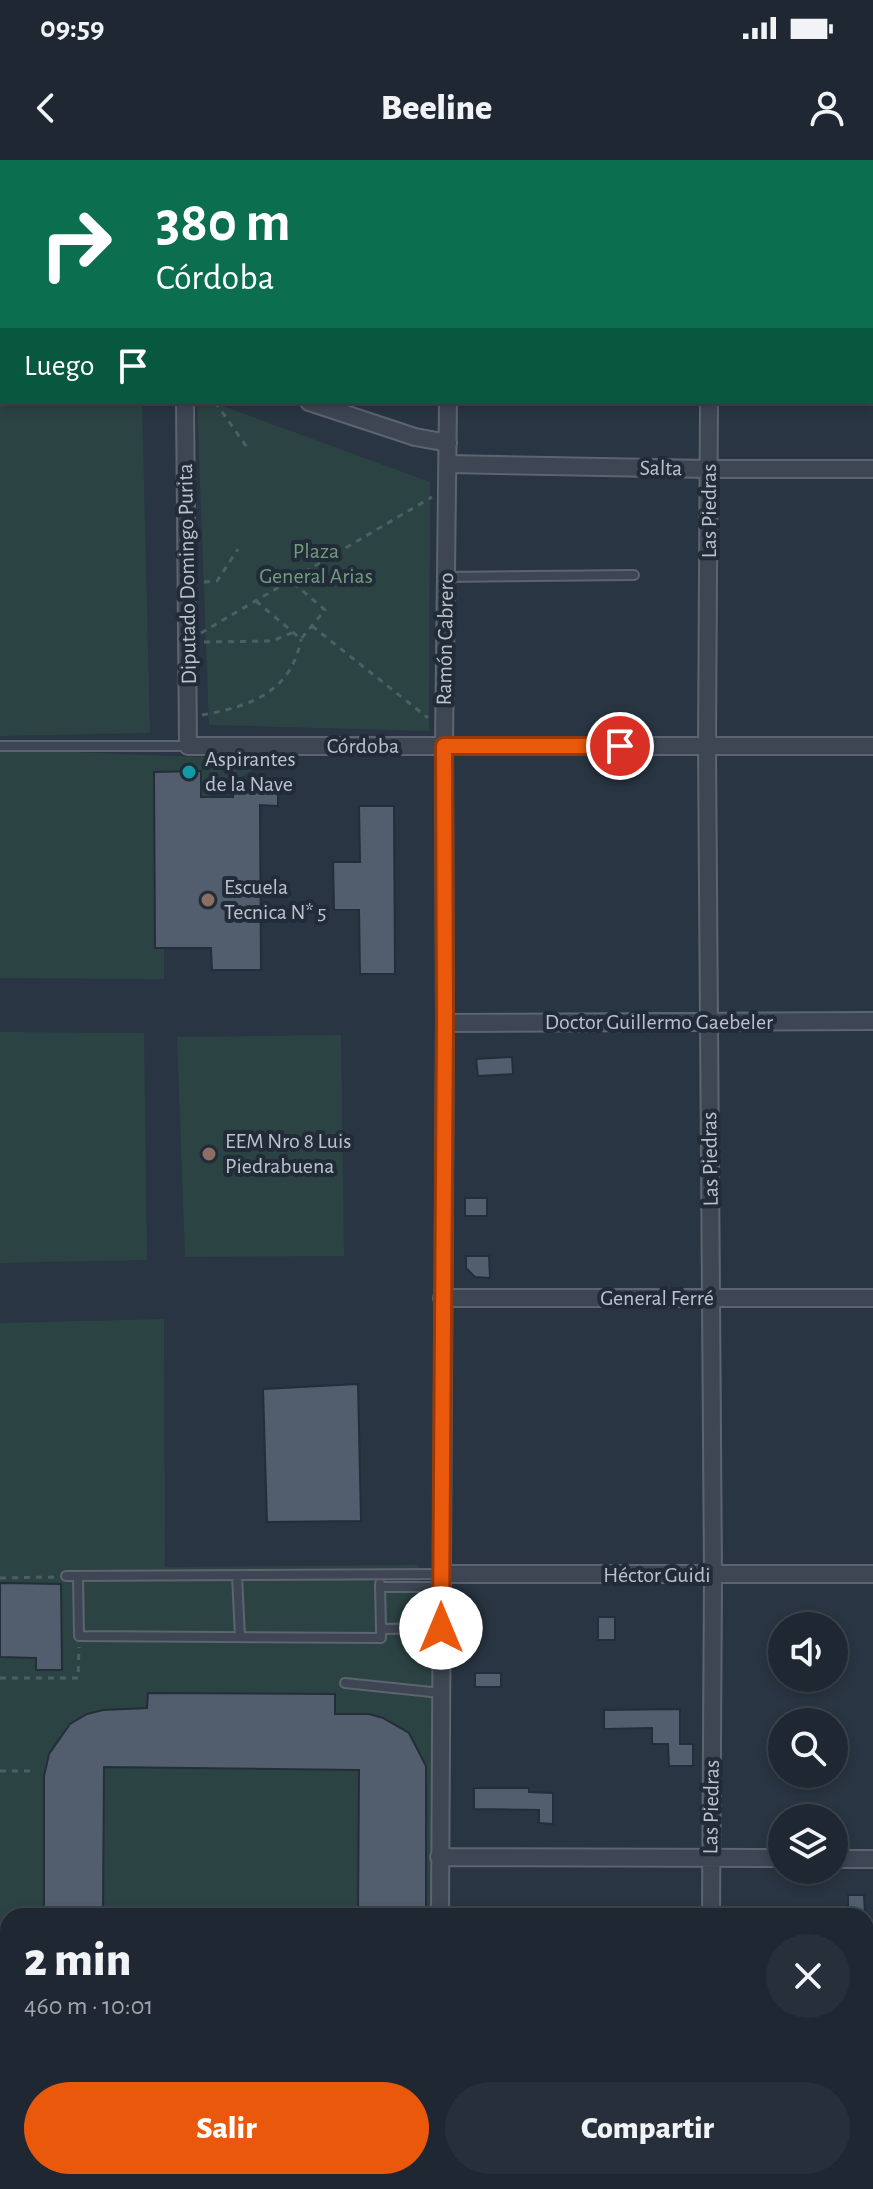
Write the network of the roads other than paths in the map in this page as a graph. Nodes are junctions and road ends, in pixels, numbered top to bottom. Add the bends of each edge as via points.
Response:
1 (185, 404) edge
2 (315, 404) edge
3 (448, 404) edge
4 (709, 404) edge
5 (448, 443) junction
6 (448, 464) junction
7 (709, 469) junction
8 (873, 469) edge
9 (634, 575) dead end
10 (446, 577) junction
11 (444, 739) junction
12 (0, 746) edge
13 (188, 746) junction
14 (707, 746) junction
15 (873, 746) edge
16 (709, 1021) junction
17 (873, 1021) edge
18 (445, 1023) junction
19 (442, 1298) junction
20 (712, 1298) junction
21 (873, 1298) edge
22 (873, 1574) edge
23 (380, 1575) junction
24 (713, 1575) junction
25 (66, 1576) road end
26 (78, 1576) junction
27 (237, 1576) junction
28 (441, 1581) junction
29 (380, 1587) junction
30 (441, 1628) junction
31 (381, 1629) junction
32 (240, 1637) junction
33 (345, 1683) dead end
34 (441, 1693) junction
35 (439, 1857) junction
36 (710, 1858) junction
37 (768, 1858) edge
38 (848, 1859) edge
39 (873, 1859) edge
40 (440, 1908) edge
41 (711, 1908) edge

1 - 13 street, Diputado Domingo Purita
2 - 5 street
3 - 5 street, Ramón Cabrero
4 - 7 street, Las Piedras
5 - 6 street, Ramón Cabrero
6 - 7 street, Salta
6 - 10 street, Ramón Cabrero
7 - 8 street, Salta
7 - 14 street, Las Piedras
9 - 10 lane
10 - 11 street, Ramón Cabrero
11 - 13 street, Córdoba
11 - 14 street, Córdoba
11 - 18 street, Ramón Cabrero
12 - 13 lane
14 - 15 street, Córdoba
14 - 16 street, Las Piedras
16 - 17 street, Doctor Guillermo Gaebeler
16 - 18 street, Doctor Guillermo Gaebeler
16 - 20 street, Las Piedras
18 - 19 street, Ramón Cabrero
19 - 20 street, General Ferré
19 - 28 street, Ramón Cabrero
20 - 21 street, General Ferré
20 - 24 street, Las Piedras
22 - 24 street, Héctor Guidi
23 - 27 lane
23 - 28 lane
23 - 29 lane
24 - 28 street, Héctor Guidi
24 - 36 street, Las Piedras
25 - 26 lane
26 - 27 lane
26 - 32 lane via 79,1636
27 - 32 lane
28 - 29 lane
28 - 30 street, Ramón Cabrero
29 - 31 lane
30 - 31 lane
30 - 34 street, Ramón Cabrero
31 - 32 lane via 381,1638
33 - 34 lane
34 - 35 street, Ramón Cabrero
35 - 36 street
35 - 40 street
36 - 37 street
36 - 41 street, Las Piedras
38 - 39 street

